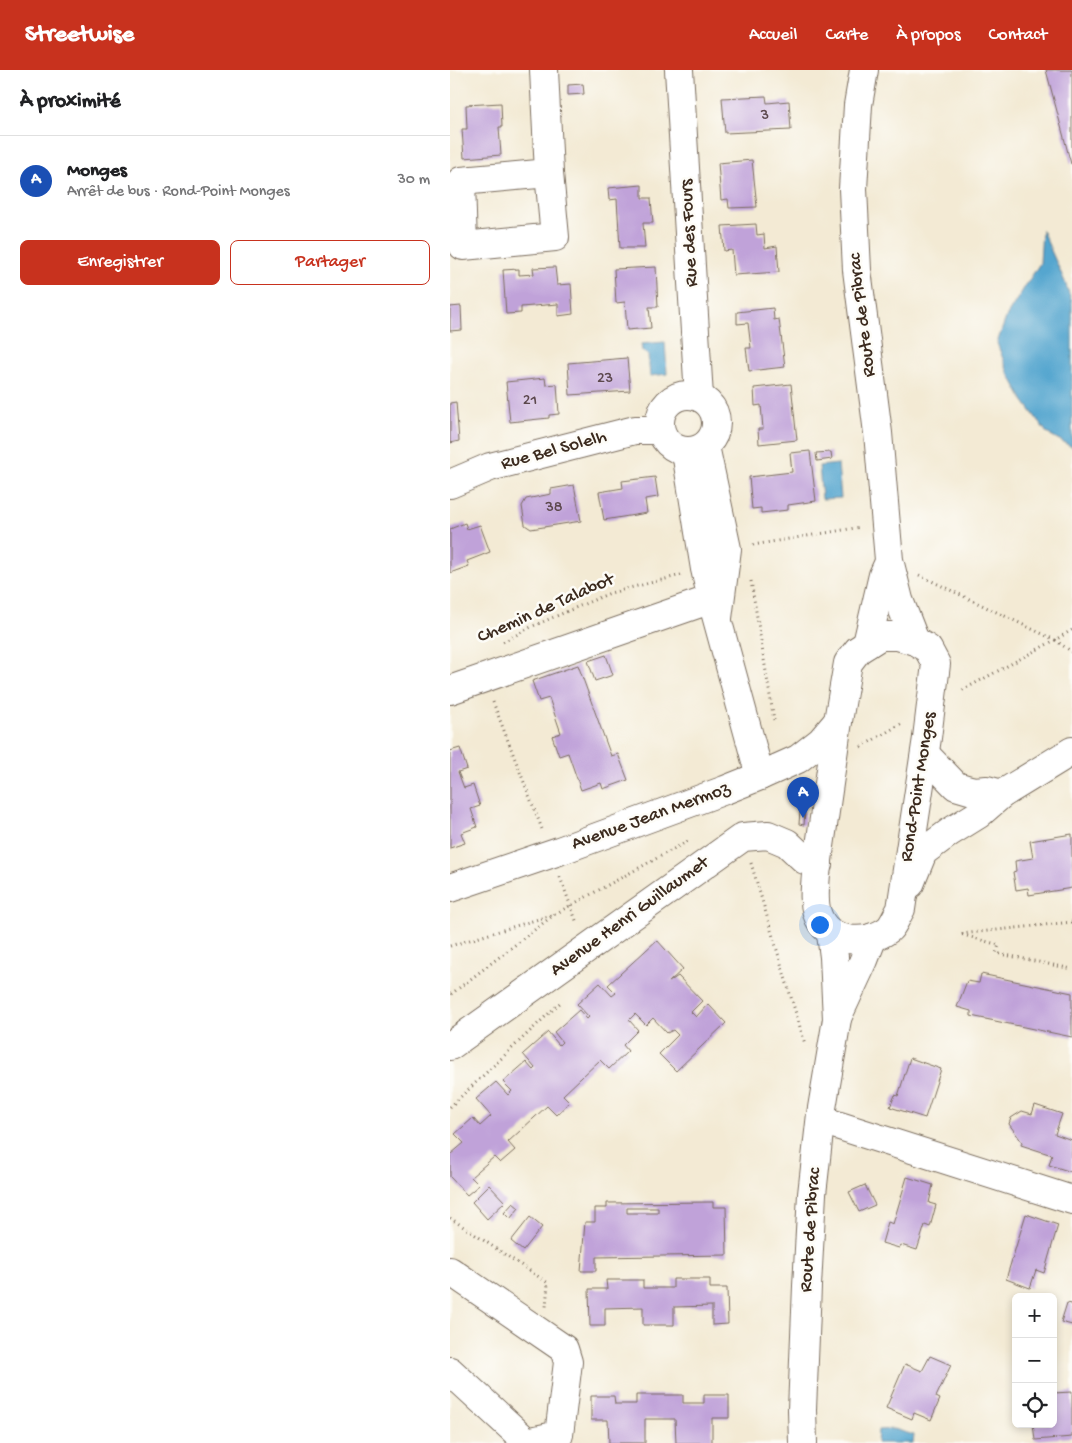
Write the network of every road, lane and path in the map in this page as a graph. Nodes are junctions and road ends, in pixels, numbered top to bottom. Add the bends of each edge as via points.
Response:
1 (544, 70) edge
2 (679, 70) edge
3 (864, 70) edge
4 (549, 173) dead end
5 (700, 397) junction
6 (660, 430) junction
7 (695, 449) junction
8 (450, 484) edge
9 (868, 526) dead end
10 (727, 548) junction
11 (889, 560) junction
12 (705, 568) junction
13 (711, 608) junction
14 (1072, 630) edge
15 (915, 641) junction
16 (501, 643) dead end
17 (867, 644) junction
18 (1072, 652) edge
19 (484, 677) junction
20 (450, 690) edge
21 (838, 721) junction
22 (1072, 751) edge
23 (925, 754) junction
24 (760, 776) junction
25 (1002, 794) junction
26 (743, 836) junction
27 (693, 838) dead end
28 (551, 853) junction
29 (818, 864) junction
30 (450, 888) edge
31 (571, 906) junction
32 (901, 909) junction
33 (555, 914) junction
34 (1072, 922) edge
35 (831, 934) junction
36 (873, 937) junction
37 (450, 946) edge
38 (587, 949) junction
39 (1072, 969) edge
40 (450, 995) edge
41 (837, 1019) junction
42 (450, 1046) edge
43 (805, 1053) dead end
44 (821, 1120) junction
45 (1072, 1200) edge
46 (450, 1218) edge
47 (450, 1271) edge
48 (545, 1335) junction
49 (450, 1370) edge
50 (546, 1441) edge
51 (803, 1443) edge

1 - 4 street
2 - 5 street, Rue des Fours
3 - 11 street, Route de Pibrac via 858,105 853,189 856,270 878,433
5 - 6 street via 689,394 670,401 663,410
5 - 7 street via 714,410 717,420 712,439
6 - 7 street via 670,445
6 - 8 street, Rue Bel Solelh via 635,430 490,467
7 - 10 street
7 - 12 street
9 - 10 path
10 - 13 street
11 - 15 street, Route de Pibrac via 899,600
11 - 17 street, Route de Pibrac
12 - 13 street
12 - 16 path, Chemin de Talabot via 610,593
13 - 19 street
13 - 24 street
14 - 18 path via 1054,640
15 - 17 street via 898,636 880,636
15 - 23 street, Rond-Point Monges via 928,648 936,664
17 - 21 street via 848,663
19 - 20 street
19 - 28 path
21 - 24 street, Avenue Jean Mermoz via 821,741 798,759
21 - 29 street
22 - 25 street
23 - 25 street via 956,786
23 - 32 street, Rond-Point Monges
24 - 28 street, Avenue Jean Mermoz
25 - 32 street via 979,814 922,852
26 - 29 street via 768,835 787,843 805,860
26 - 38 street, Avenue Henri Guillaumet
26 - 43 path via 805,1043
27 - 31 path
28 - 30 street, Avenue Jean Mermoz
28 - 31 path
29 - 35 street via 814,895 818,914
31 - 33 path
31 - 38 path
32 - 36 street, Rond-Point Monges via 890,928
33 - 37 path
33 - 40 path
34 - 39 path via 960,934 999,945 996,953
35 - 36 street, Rond-Point Monges via 852,941
35 - 41 street, Route de Pibrac
36 - 41 street, Route de Pibrac
38 - 42 street, Avenue Henri Guillaumet
41 - 44 street, Route de Pibrac
44 - 45 street
44 - 51 street, Route de Pibrac via 812,1194
46 - 48 path via 548,1283
47 - 48 street
48 - 50 street via 564,1349 568,1362 559,1435
49 - 50 street via 527,1442

